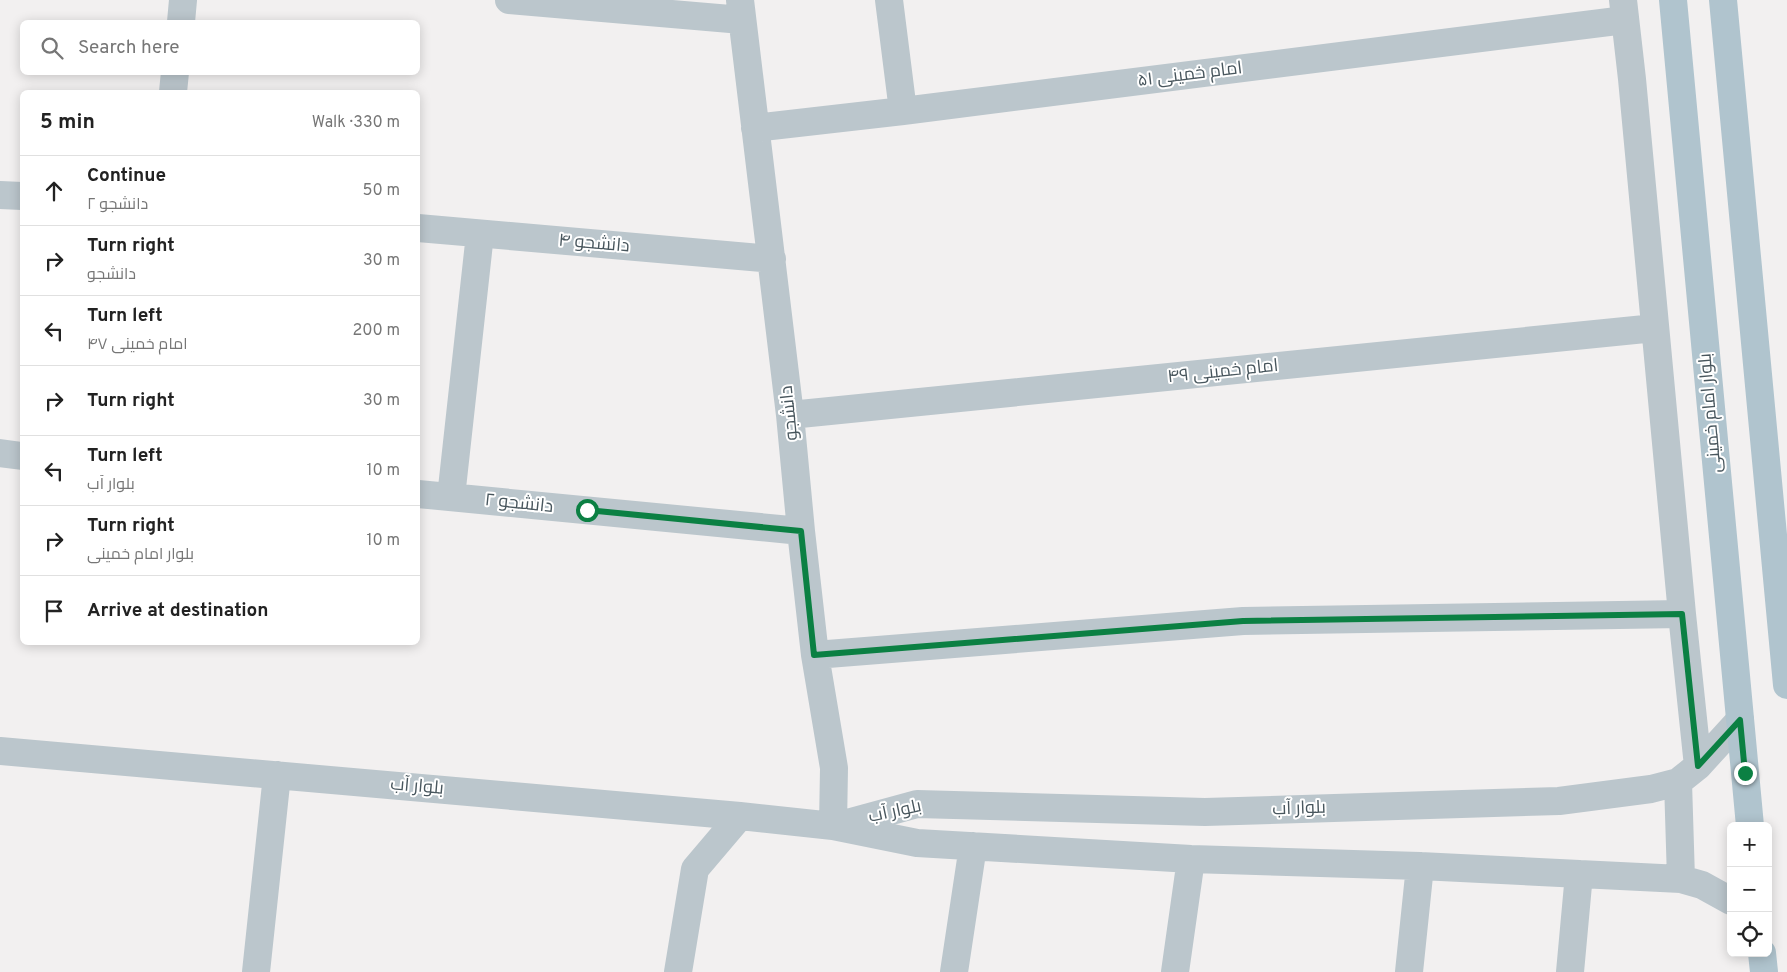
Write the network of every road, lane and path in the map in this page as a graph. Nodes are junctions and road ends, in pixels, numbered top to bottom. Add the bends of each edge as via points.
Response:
1 (183, 0) edge
2 (508, 0) edge
3 (889, 0) edge
4 (1673, 0) edge
5 (1723, 0) edge
6 (741, 10) edge
7 (1624, 10) edge
8 (181, 20) edge
9 (175, 75) edge
10 (173, 90) edge
11 (904, 111) junction
12 (756, 128) junction
13 (0, 195) edge
14 (20, 196) edge
15 (420, 228) edge
16 (480, 234) junction
17 (772, 259) junction
18 (1655, 328) junction
19 (790, 415) junction
20 (0, 453) edge
21 (20, 456) edge
22 (420, 494) edge
23 (451, 497) junction
24 (801, 531) junction
25 (1682, 614) junction
26 (814, 655) junction
27 (1787, 685) edge
28 (1740, 720) junction
29 (0, 751) edge
30 (1688, 774) junction
31 (276, 775) junction
32 (740, 816) junction
33 (1750, 822) edge
34 (834, 826) junction
35 (973, 846) junction
36 (1191, 858) junction
37 (1420, 866) junction
38 (1579, 874) junction
39 (1680, 880) junction
40 (1727, 899) edge
41 (1762, 957) edge
42 (256, 972) edge
43 (678, 972) edge
44 (954, 972) edge
45 (1175, 972) edge
46 (1408, 972) edge
47 (1570, 972) edge
48 (1764, 972) edge

1 - 8 street
2 - 6 street
3 - 11 street
4 - 28 main road, بلوار امام خمینی
5 - 27 main road
6 - 12 street, دانشجو
7 - 11 street, امام خمینی ۵۱
7 - 18 street
9 - 10 street
11 - 12 street, امام خمینی ۵۱
12 - 17 street, دانشجو
13 - 14 street
15 - 16 street, دانشجو ۴
16 - 17 street, دانشجو ۴
16 - 23 street
17 - 19 street, دانشجو
18 - 19 street, امام خمینی ۴۹
18 - 25 street
19 - 24 street, دانشجو
20 - 21 street
22 - 23 street, دانشجو ۲
23 - 24 street, دانشجو ۲
24 - 26 street, دانشجو
25 - 26 street via 1243,621
25 - 30 street
26 - 34 street, دانشجو via 834,768
28 - 30 street
28 - 33 main road, بلوار امام خمینی
29 - 31 street, بلوار آب
30 - 34 street, بلوار آب via 1651,789 1559,801 1204,812 917,804
30 - 39 street
31 - 32 street, بلوار آب
31 - 42 street
32 - 34 street, بلوار آب
32 - 43 street via 695,869
34 - 35 street, بلوار آب via 916,843
35 - 36 street, بلوار آب
35 - 44 street
36 - 37 street, بلوار آب
36 - 45 street
37 - 38 street, بلوار آب
37 - 46 street
38 - 39 street, بلوار آب
38 - 47 street
39 - 40 street, بلوار آب via 1702,885
41 - 48 main road

